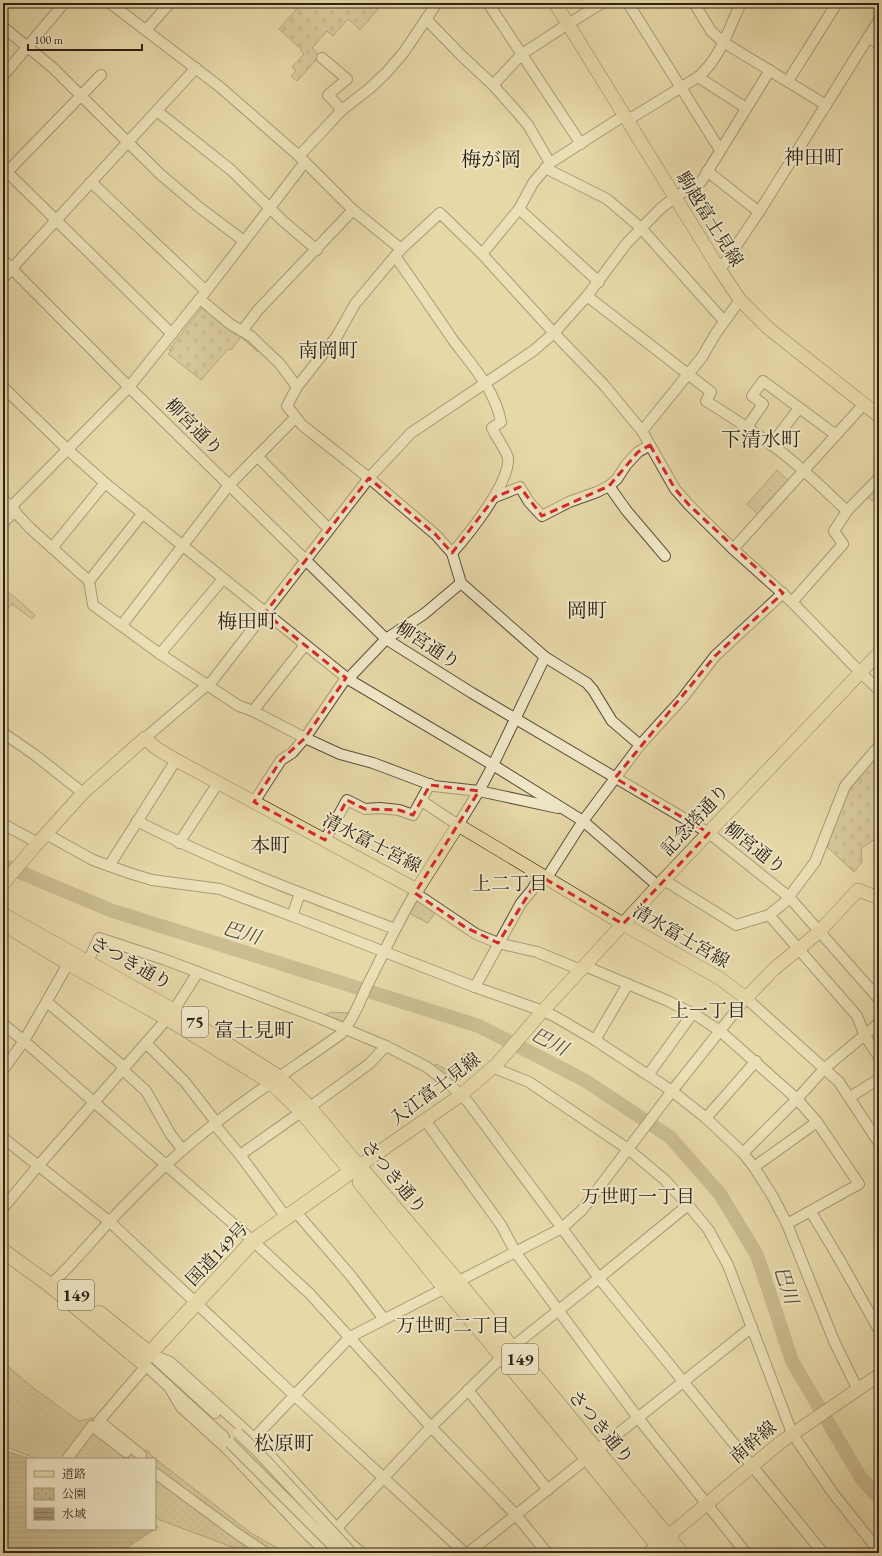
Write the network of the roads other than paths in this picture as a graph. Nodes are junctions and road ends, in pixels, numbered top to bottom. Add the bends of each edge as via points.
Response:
1 (64, 3) edge
2 (110, 3) edge
3 (170, 3) edge
4 (488, 3) edge
5 (555, 3) edge
6 (602, 3) edge
7 (628, 3) edge
8 (694, 3) edge
9 (741, 3) edge
10 (837, 3) edge
11 (434, 4) edge
12 (426, 19) junction
13 (879, 20) edge
14 (568, 24) junction
15 (3, 27) edge
16 (146, 30) junction
17 (868, 37) junction
18 (723, 42) junction
19 (879, 44) edge
20 (27, 47) junction
21 (522, 54) junction
22 (322, 58) dead end
23 (196, 68) junction
24 (770, 70) junction
25 (3, 76) edge
26 (101, 76) dead end
27 (698, 77) junction
28 (788, 81) junction
29 (493, 85) junction
30 (681, 87) junction
31 (80, 96) junction
32 (826, 105) junction
33 (746, 108) junction
34 (342, 110) junction
35 (157, 111) junction
36 (626, 118) junction
37 (128, 142) junction
38 (581, 144) junction
39 (720, 150) junction
40 (302, 159) junction
41 (547, 165) junction
42 (5, 170) edge
43 (707, 171) junction
44 (92, 182) junction
45 (674, 197) junction
46 (269, 208) junction
47 (519, 209) junction
48 (353, 210) junction
49 (759, 212) junction
50 (56, 220) junction
51 (642, 228) junction
52 (244, 241) junction
53 (317, 250) junction
54 (398, 253) junction
55 (482, 254) junction
56 (3, 260) edge
57 (11, 268) junction
58 (720, 270) junction
59 (3, 278) edge
60 (599, 282) junction
61 (203, 295) junction
62 (587, 296) junction
63 (740, 300) junction
64 (724, 321) junction
65 (242, 331) junction
66 (554, 333) junction
67 (172, 334) junction
68 (687, 375) junction
69 (484, 383) junction
70 (3, 387) edge
71 (129, 387) junction
72 (297, 388) junction
73 (864, 404) junction
74 (799, 408) junction
75 (879, 416) edge
76 (295, 418) junction
77 (747, 427) junction
78 (642, 430) junction
79 (836, 435) junction
80 (650, 445) junction
81 (771, 445) junction
82 (67, 449) junction
83 (257, 456) junction
84 (804, 470) junction
85 (369, 478) junction
86 (879, 478) edge
87 (106, 483) junction
88 (229, 485) junction
89 (609, 486) junction
90 (494, 497) junction
91 (3, 499) edge
92 (13, 509) junction
93 (847, 511) junction
94 (143, 514) junction
95 (3, 523) edge
96 (329, 529) junction
97 (183, 545) junction
98 (52, 548) junction
99 (733, 550) junction
100 (452, 553) junction
101 (665, 556) dead end
102 (304, 560) junction
103 (223, 579) junction
104 (89, 581) junction
105 (461, 583) junction
106 (783, 593) junction
107 (792, 602) junction
108 (265, 613) junction
109 (122, 625) junction
110 (386, 639) junction
111 (304, 645) junction
112 (879, 653) edge
113 (160, 654) junction
114 (545, 657) junction
115 (860, 672) junction
116 (347, 679) junction
117 (208, 685) junction
118 (879, 690) edge
119 (252, 711) junction
120 (516, 718) junction
121 (3, 733) edge
122 (145, 738) junction
123 (305, 738) junction
124 (640, 746) junction
125 (879, 746) edge
126 (176, 760) junction
127 (493, 765) junction
128 (615, 778) junction
129 (218, 783) junction
130 (430, 784) junction
131 (480, 791) junction
132 (83, 793) junction
133 (422, 800) junction
134 (254, 802) junction
135 (566, 810) junction
136 (137, 821) junction
137 (584, 821) junction
138 (3, 824) edge
139 (458, 825) junction
140 (708, 833) junction
141 (325, 840) junction
142 (40, 841) junction
143 (178, 843) junction
144 (109, 866) junction
145 (543, 877) junction
146 (661, 883) junction
147 (3, 884) edge
148 (416, 891) junction
149 (300, 893) junction
150 (789, 897) junction
151 (879, 898) edge
152 (3, 914) edge
153 (769, 915) junction
154 (292, 916) junction
155 (3, 924) edge
156 (623, 924) junction
157 (395, 929) junction
158 (819, 932) junction
159 (498, 943) junction
160 (799, 949) junction
161 (384, 952) junction
162 (78, 963) junction
163 (583, 968) junction
164 (198, 972) junction
165 (628, 984) junction
166 (475, 987) junction
167 (746, 998) junction
168 (879, 999) edge
169 (47, 1002) junction
170 (542, 1013) junction
171 (693, 1013) junction
172 (171, 1014) junction
173 (879, 1023) edge
174 (3, 1024) edge
175 (346, 1029) junction
176 (720, 1031) junction
177 (865, 1036) junction
178 (595, 1040) junction
179 (24, 1041) junction
180 (146, 1043) junction
181 (386, 1046) junction
182 (879, 1057) edge
183 (756, 1061) junction
184 (496, 1066) junction
185 (123, 1068) junction
186 (825, 1068) junction
187 (3, 1070) edge
188 (648, 1075) junction
189 (879, 1078) edge
190 (276, 1080) junction
191 (671, 1093) junction
192 (461, 1095) junction
193 (850, 1097) junction
194 (797, 1099) junction
195 (93, 1102) junction
196 (306, 1110) junction
197 (706, 1118) junction
198 (425, 1120) junction
199 (817, 1122) junction
200 (215, 1123) junction
201 (3, 1138) edge
202 (879, 1143) edge
203 (629, 1148) junction
204 (183, 1150) junction
205 (742, 1153) junction
206 (240, 1155) junction
207 (166, 1165) junction
208 (38, 1166) junction
209 (754, 1167) junction
210 (355, 1169) junction
211 (688, 1205) junction
212 (3, 1208) edge
213 (811, 1212) junction
214 (290, 1214) junction
215 (110, 1222) junction
216 (787, 1224) junction
217 (562, 1228) junction
218 (253, 1241) junction
219 (3, 1242) edge
220 (3, 1251) edge
221 (516, 1253) junction
222 (600, 1278) junction
223 (54, 1282) junction
224 (451, 1284) junction
225 (196, 1303) junction
226 (558, 1310) junction
227 (384, 1319) junction
228 (752, 1327) junction
229 (879, 1330) edge
230 (350, 1338) junction
231 (506, 1352) junction
232 (146, 1361) junction
233 (879, 1375) edge
234 (683, 1381) junction
235 (169, 1387) junction
236 (468, 1390) junction
237 (857, 1390) junction
238 (295, 1396) junction
239 (638, 1418) junction
240 (431, 1427) junction
241 (794, 1432) junction
242 (254, 1438) junction
243 (592, 1454) junction
244 (139, 1457) edge
245 (68, 1458) edge
246 (752, 1466) junction
247 (156, 1474) edge
248 (383, 1478) junction
249 (548, 1490) junction
250 (706, 1504) junction
251 (516, 1515) junction
252 (337, 1528) junction
253 (320, 1546) junction
254 (659, 1547) edge
255 (879, 1551) edge
256 (266, 1553) edge
257 (332, 1553) edge
258 (340, 1553) edge
259 (352, 1553) edge
260 (362, 1553) edge
261 (466, 1553) edge
262 (547, 1553) edge
263 (681, 1553) edge
264 (746, 1553) edge
265 (823, 1553) edge

1 - 20 street
2 - 16 street
3 - 16 street
4 - 21 street
5 - 14 main road, 駒越富士見線
6 - 14 street
7 - 30 street
8 - 18 street via 711,31
9 - 18 street
10 - 28 street
11 - 12 street
12 - 29 street
12 - 34 street via 386,73
13 - 17 street
14 - 21 street
14 - 36 main road, 駒越富士見線
15 - 20 street
16 - 23 street
17 - 19 street
17 - 32 street
18 - 24 street
18 - 27 street via 709,66
20 - 25 street
20 - 31 street via 52,67
21 - 29 street
21 - 38 street
22 - 34 street via 347,79 328,96
23 - 35 street
23 - 40 street
24 - 28 street
24 - 33 street
26 - 31 street
27 - 30 street
27 - 33 street
28 - 32 street
29 - 41 street via 528,125
30 - 36 street
30 - 39 street
31 - 37 street
31 - 42 street
32 - 49 street
33 - 39 street
34 - 40 street
35 - 37 street
35 - 46 street via 218,159
36 - 38 street
36 - 45 main road, 駒越富士見線
37 - 44 street
37 - 52 street via 160,174
38 - 41 street
39 - 43 street
40 - 46 street
40 - 48 street
41 - 47 street via 533,183
41 - 51 street via 606,199
42 - 50 street
43 - 45 street via 701,182
43 - 49 street
44 - 50 street
44 - 61 street
45 - 51 street
45 - 58 main road, 駒越富士見線
46 - 52 street
46 - 53 street
47 - 55 street
47 - 60 street
48 - 53 street
48 - 54 street
49 - 58 street
50 - 57 street
50 - 67 street
51 - 60 street via 627,242
51 - 64 street
52 - 61 street
53 - 65 street via 258,310
54 - 55 street via 440,213
54 - 69 street
54 - 72 street via 355,304 328,348
55 - 66 street
56 - 57 street, 柳宮通り
57 - 59 street
57 - 71 street, 柳宮通り
58 - 63 main road, 駒越富士見線
60 - 62 street
61 - 65 street via 230,324
61 - 67 street
62 - 66 street
62 - 68 street
63 - 64 street
63 - 73 main road, 駒越富士見線 via 768,328
64 - 68 street via 702,357
65 - 72 street via 280,364
66 - 69 street via 533,352
66 - 78 street via 604,385
67 - 71 street
68 - 77 street via 711,392 706,401
68 - 78 street
69 - 85 street via 411,433
69 - 90 street via 498,410 501,422 492,428 508,458 506,470
70 - 82 street
71 - 82 street
71 - 88 street, 柳宮通り
72 - 76 street via 287,406
73 - 75 main road, 駒越富士見線
73 - 79 street
74 - 77 street via 763,381 752,396 763,404
74 - 79 street
74 - 81 street
76 - 83 street
76 - 85 street
77 - 81 street
78 - 80 street
79 - 84 street
80 - 89 street via 638,452
80 - 99 street via 675,489
81 - 84 street
82 - 87 street
82 - 92 street
83 - 88 street
83 - 96 street
84 - 93 street
84 - 99 street
85 - 96 street
85 - 100 street via 436,535
86 - 93 street
87 - 94 street
87 - 98 street
88 - 97 street
88 - 102 street, 柳宮通り
89 - 90 street via 542,516 520,487
89 - 101 street
90 - 100 street
91 - 92 street
92 - 95 street
92 - 98 street
93 - 107 street via 834,531 843,544
94 - 97 street
94 - 104 street
96 - 102 street
97 - 103 street
97 - 109 street
98 - 104 street
99 - 106 street
100 - 105 street
102 - 108 street
102 - 110 street, 柳宮通り
103 - 108 street
103 - 113 street
104 - 109 street via 93,605
105 - 110 street via 424,614
105 - 114 street
106 - 107 street
106 - 124 street via 716,656 682,700
107 - 115 street
108 - 111 street
108 - 117 street
109 - 113 street
110 - 116 street
110 - 120 street, 柳宮通り
111 - 116 street
111 - 119 street
112 - 115 main road, 記念塔通り
113 - 117 street
114 - 120 street
114 - 124 street via 587,683 612,720
115 - 118 street
115 - 140 main road, 記念塔通り
116 - 123 street
116 - 127 street
117 - 119 street via 239,706
117 - 122 street
119 - 123 street
120 - 127 street
120 - 128 street, 柳宮通り
121 - 132 street
122 - 126 main road, 清水富士宮線
122 - 132 main road
123 - 130 street via 340,754
123 - 134 street via 281,760
124 - 128 street
125 - 150 street via 845,786 816,860
126 - 129 main road, 清水富士宮線
126 - 136 street
127 - 131 street
127 - 135 street
128 - 137 street
128 - 140 street, 柳宮通り
129 - 134 main road, 清水富士宮線
129 - 143 street
130 - 131 street
130 - 133 street
131 - 135 street
131 - 139 street
132 - 142 main road
133 - 139 street
133 - 141 street via 413,815 392,810 365,809 347,800
134 - 141 main road, 清水富士宮線
135 - 137 street
136 - 143 street
136 - 144 street
137 - 145 street
137 - 146 street
138 - 142 street
139 - 145 main road, 清水富士宮線
139 - 148 main road, 清水富士宮線
140 - 146 main road, 記念塔通り
140 - 150 street, 柳宮通り
141 - 148 main road, 清水富士宮線
142 - 144 street
142 - 147 main road
143 - 149 street
144 - 154 street via 152,880 220,889
145 - 156 main road, 清水富士宮線
145 - 159 street via 521,903
146 - 153 street via 736,925
146 - 156 main road, 記念塔通り
148 - 157 street
148 - 159 street via 465,928
149 - 154 street
149 - 157 street
150 - 153 street
150 - 158 street, 柳宮通り
151 - 158 main road via 858,890
152 - 162 main road, さつき通り / 75
153 - 160 street
154 - 161 street
155 - 162 main road, さつき通り / 75
156 - 163 main road, 記念塔通り
156 - 167 main road, 清水富士宮線 via 719,978
157 - 161 street
158 - 160 main road
158 - 168 street, 柳宮通り
159 - 163 street via 538,952
159 - 166 street
160 - 167 main road via 774,969
160 - 177 street via 857,1016
161 - 166 street
161 - 175 street
162 - 164 street via 99,938
162 - 169 street
162 - 172 main road, さつき通り / 75
163 - 165 street
163 - 170 main road, 記念塔通り
164 - 172 street
164 - 175 street
165 - 171 street
165 - 178 street
166 - 170 street
167 - 176 street
167 - 186 street
169 - 179 street
169 - 185 street
170 - 178 street via 554,1016
170 - 184 main road, 入江富士見線
171 - 176 street
171 - 188 street
172 - 180 street
172 - 190 main road, さつき通り / 75
173 - 177 street
174 - 179 street
175 - 181 street
175 - 190 street
176 - 183 street
176 - 191 street
177 - 182 street
177 - 186 street
178 - 188 street
179 - 187 street
179 - 195 street
180 - 185 street
180 - 200 street via 185,1082
181 - 192 street via 427,1066
181 - 196 street via 369,1064
183 - 194 street
183 - 197 street
184 - 192 main road, 入江富士見線
184 - 203 street via 529,1082
185 - 195 street
185 - 204 street via 146,1091 171,1135
186 - 193 street
186 - 194 street
188 - 191 street
189 - 193 street
190 - 196 main road, さつき通り / 75
190 - 200 street
191 - 197 street
191 - 203 street
192 - 198 main road, 入江富士見線
192 - 217 street
193 - 202 street
194 - 199 street
194 - 205 street
195 - 207 street
195 - 208 street
196 - 206 street
196 - 210 main road, さつき通り / 75
197 - 205 street
198 - 210 main road, 入江富士見線
198 - 221 street via 501,1225
199 - 209 street
199 - 213 street via 859,1184
200 - 204 street
200 - 206 street
201 - 208 street
203 - 211 street
203 - 217 street via 582,1210
204 - 207 street
205 - 209 street
206 - 214 street
207 - 215 street
207 - 218 street
208 - 212 street
208 - 215 street
209 - 216 street
210 - 214 highway, 国道149号
210 - 224 highway, さつき通り / 149
211 - 222 street
211 - 228 street via 708,1229 720,1250
213 - 216 street
213 - 229 street
214 - 218 highway, 国道149号
214 - 227 street via 351,1276
215 - 223 street
215 - 225 street
216 - 237 street via 834,1341
217 - 221 street
217 - 222 street
218 - 225 highway, 国道149号
218 - 230 street via 310,1294
219 - 223 highway, 149
220 - 223 highway, 149
221 - 224 street
221 - 226 street
222 - 226 street
222 - 234 street
223 - 232 highway, 149
224 - 227 street
224 - 231 highway, さつき通り / 149
225 - 232 highway, 国道149号
225 - 238 street
226 - 231 street
226 - 239 street
227 - 230 street
228 - 234 street
228 - 241 street
230 - 238 street
230 - 240 street
231 - 236 street
231 - 243 highway, さつき通り / 149
232 - 235 street
232 - 242 street via 170,1362
232 - 244 street via 100,1422
232 - 259 street, bridge via 238,1433
233 - 237 main road, 南幹線
234 - 239 street
234 - 246 street
235 - 253 street via 182,1407 226,1448
235 - 258 street, bridge via 230,1443
236 - 240 street
236 - 249 street
237 - 241 main road, 南幹線
238 - 242 street
238 - 248 street
239 - 243 street
239 - 250 street
240 - 248 street
240 - 251 street
241 - 246 main road, 南幹線
241 - 255 street via 832,1492
242 - 252 street
243 - 249 street
243 - 254 highway, さつき通り / 149
244 - 245 street via 92,1426
246 - 250 main road, 南幹線
246 - 265 street
247 - 256 street
248 - 252 street
248 - 261 street
249 - 251 street
250 - 254 main road, 南幹線
250 - 264 street
251 - 261 street
251 - 262 street
252 - 253 street
252 - 260 street
253 - 257 street
254 - 263 highway, さつき通り / 149

